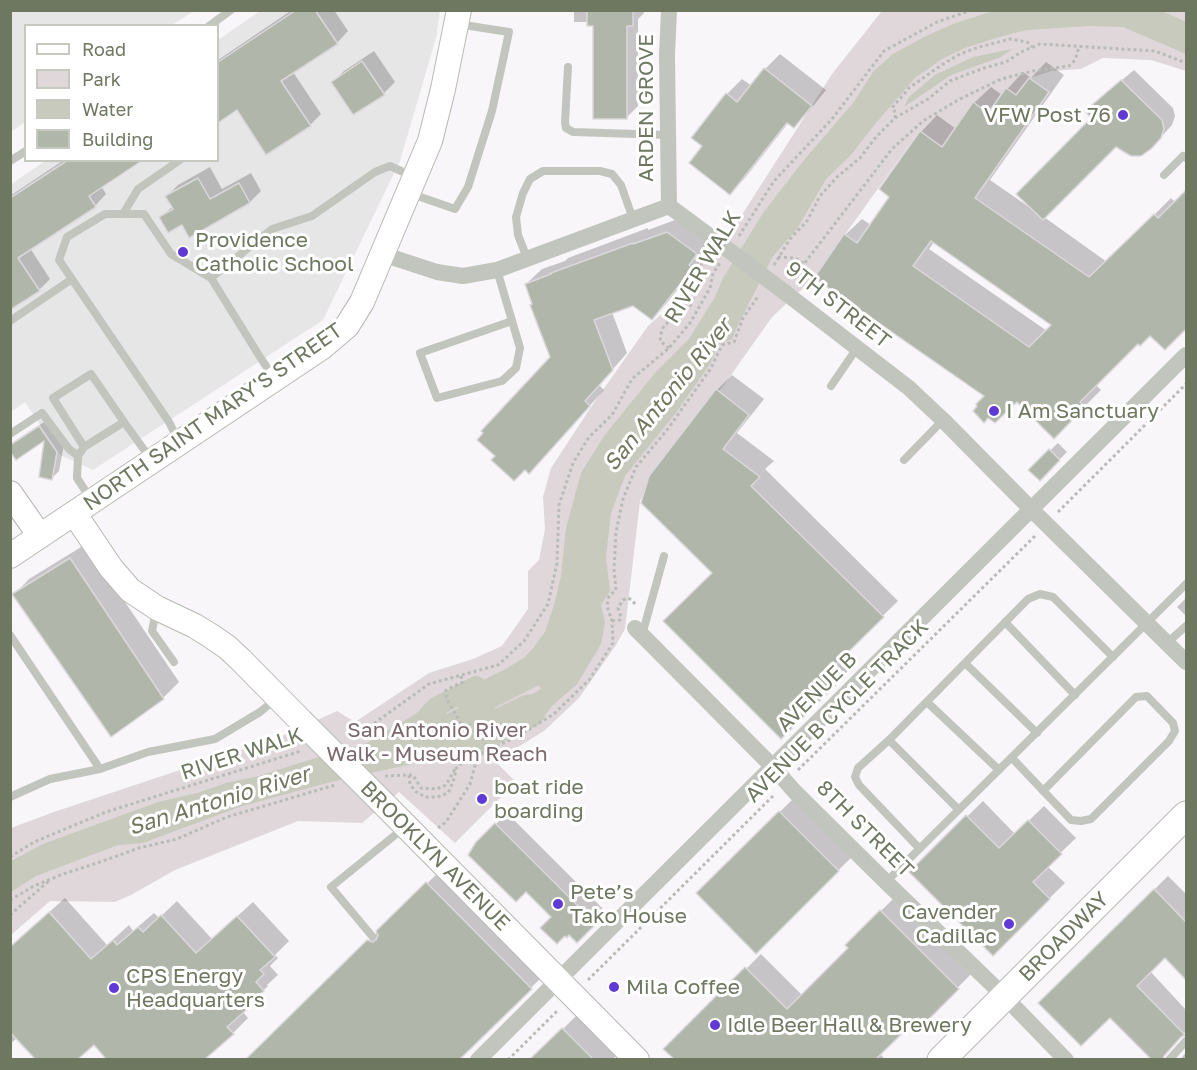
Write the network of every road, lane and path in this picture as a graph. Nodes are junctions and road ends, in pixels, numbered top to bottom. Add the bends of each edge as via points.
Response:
1 (231, 10) edge
2 (669, 10) edge
3 (972, 10) edge
4 (458, 17) edge
5 (212, 24) edge
6 (1032, 47) junction
7 (1079, 47) junction
8 (1186, 63) edge
9 (568, 67) dead end
10 (895, 118) junction
11 (668, 135) junction
12 (24, 152) edge
13 (1186, 158) edge
14 (10, 161) edge
15 (177, 162) edge
16 (1164, 175) dead end
17 (412, 185) junction
18 (669, 206) junction
19 (123, 214) junction
20 (633, 219) junction
21 (726, 243) junction
22 (382, 254) junction
23 (778, 257) junction
24 (527, 258) junction
25 (705, 258) dead end
26 (720, 264) dead end
27 (804, 264) junction
28 (773, 267) dead end
29 (497, 270) junction
30 (794, 277) dead end
31 (211, 278) junction
32 (72, 279) junction
33 (764, 286) dead end
34 (10, 321) edge
35 (512, 321) junction
36 (669, 348) junction
37 (857, 348) junction
38 (1186, 355) edge
39 (275, 378) junction
40 (1186, 384) edge
41 (831, 386) dead end
42 (52, 398) junction
43 (42, 412) junction
44 (943, 420) junction
45 (124, 422) junction
46 (10, 434) edge
47 (179, 443) junction
48 (84, 447) junction
49 (78, 456) junction
50 (904, 459) dead end
51 (152, 461) junction
52 (10, 493) edge
53 (83, 507) junction
54 (1032, 510) junction
55 (1046, 524) junction
56 (40, 536) junction
57 (10, 556) edge
58 (664, 556) dead end
59 (1186, 584) edge
60 (635, 604) dead end
61 (157, 608) junction
62 (612, 621) junction
63 (1005, 622) junction
64 (1147, 622) junction
65 (1186, 626) edge
66 (638, 632) joint
67 (10, 635) edge
68 (1167, 643) junction
69 (1113, 657) junction
70 (174, 662) dead end
71 (1186, 662) edge
72 (965, 663) junction
73 (461, 675) junction
74 (1075, 695) junction
75 (277, 698) junction
76 (927, 702) junction
77 (1037, 733) junction
78 (344, 737) dead end
79 (889, 740) junction
80 (488, 750) junction
81 (301, 752) dead end
82 (478, 755) junction
83 (1012, 758) junction
84 (457, 766) junction
85 (773, 767) junction
86 (100, 769) junction
87 (999, 770) junction
88 (409, 775) junction
89 (380, 777) dead end
90 (786, 782) junction
91 (342, 783) dead end
92 (1043, 791) junction
93 (10, 797) edge
94 (958, 809) junction
95 (1186, 814) edge
96 (406, 826) junction
97 (437, 830) dead end
98 (919, 848) junction
99 (10, 857) edge
100 (52, 878) junction
101 (886, 882) junction
102 (10, 900) edge
103 (10, 915) edge
104 (372, 936) dead end
105 (566, 988) junction
106 (1004, 996) junction
107 (1186, 1041) edge
108 (478, 1059) edge
109 (508, 1059) edge
110 (637, 1059) edge
111 (941, 1059) edge
112 (1066, 1059) edge
113 (1169, 1059) edge

1 - 5 lane
2 - 11 street, ARDEN GROVE
3 - 21 path, RIVER WALK via 937,22 884,51 832,119 774,181
4 - 17 street, NORTH SAINT MARY'S STREET via 430,141
4 - 17 lane via 509,32 492,111 468,187 455,209
6 - 7 path
6 - 10 path via 1006,62 950,81
6 - 10 path via 1010,39 960,54 909,88 892,108
7 - 8 path via 1155,51
7 - 27 path via 1069,66 1001,79 923,121 892,149
9 - 11 lane via 566,128 573,132
10 - 23 path via 820,196 807,221
11 - 18 street, ARDEN GROVE
12 - 14 lane
13 - 16 lane via 1183,156
15 - 19 lane via 138,189
17 - 22 street, NORTH SAINT MARY'S STREET
17 - 31 lane via 390,166 375,172 312,216 272,229
18 - 20 street
18 - 21 street, 9TH STREET
19 - 31 lane via 144,214 171,254
19 - 32 lane via 105,214 68,237 59,260
20 - 24 street
20 - 24 lane via 621,185 612,174 543,171 530,179 516,217
21 - 37 street, 9TH STREET, bridge
22 - 29 street via 463,276
22 - 39 street, NORTH SAINT MARY'S STREET via 347,326
23 - 27 path via 795,258
23 - 28 path
24 - 29 street
25 - 36 path via 698,270 690,306 664,325 660,341
26 - 36 path, RIVER WALK via 690,323
27 - 30 path
29 - 35 lane
31 - 39 lane
32 - 34 lane
32 - 47 lane via 169,422
33 - 62 path via 743,318 734,342 722,345 711,368 636,467 623,499 616,532 616,590 609,596 607,606
35 - 35 lane via 520,348 516,368 502,381 437,398 420,353
36 - 73 path, RIVER WALK via 632,379 612,415 589,437 573,464 559,505 557,563 548,604 524,641 498,665
37 - 41 lane
37 - 44 street, 9TH STREET
38 - 54 street, AVENUE B
39 - 47 street, NORTH SAINT MARY'S STREET
40 - 55 path, AVENUE B CYCLE TRACK
42 - 43 lane
42 - 45 lane via 91,374
42 - 48 lane
43 - 46 lane
43 - 49 lane
44 - 50 lane
44 - 54 street, 9TH STREET
45 - 48 lane
45 - 51 lane
47 - 51 street, NORTH SAINT MARY'S STREET
48 - 49 lane
49 - 53 lane via 77,477
51 - 53 street, NORTH SAINT MARY'S STREET
52 - 56 street
53 - 56 street, NORTH SAINT MARY'S STREET
53 - 61 street, BROOKLYN AVENUE via 111,568 130,590
54 - 55 street, 9TH STREET
54 - 85 street, AVENUE B
55 - 64 street, 9TH STREET
55 - 90 path, AVENUE B CYCLE TRACK
56 - 57 street, NORTH SAINT MARY'S STREET
58 - 66 lane
59 - 64 lane
60 - 62 path via 628,598 622,600 618,608 620,620
61 - 70 lane via 152,631
61 - 75 street, BROOKLYN AVENUE via 227,647
62 - 80 path via 613,643 589,680 554,714
63 - 69 lane via 1028,599 1040,594 1053,597
63 - 72 lane
63 - 74 lane
64 - 68 street, 9TH STREET
64 - 69 lane
65 - 68 lane
66 - 85 street, 8TH STREET
67 - 86 lane
68 - 71 street, 9TH STREET
69 - 74 lane
72 - 76 lane
72 - 77 lane
73 - 78 path, RIVER WALK via 429,684 365,730
73 - 80 path via 463,682 446,690 446,698 463,727 475,723
74 - 77 lane
75 - 86 lane via 215,739 148,752
75 - 96 street, BROOKLYN AVENUE, bridge
76 - 79 lane
76 - 87 lane
77 - 83 lane
79 - 94 lane
79 - 98 lane via 858,768 855,777
80 - 82 path
81 - 99 path, RIVER WALK via 106,812 34,842
82 - 84 path
82 - 97 path via 470,784
83 - 87 lane
83 - 92 lane
84 - 88 path via 446,785 437,789 421,788
84 - 88 path via 448,793 437,797 425,797 415,791
85 - 90 street, 8TH STREET
85 - 105 street, AVENUE B
86 - 93 lane via 50,779
87 - 94 lane
88 - 89 path
90 - 101 street, 8TH STREET
90 - 105 path, AVENUE B CYCLE TRACK
91 - 100 path via 227,817 177,839 138,848
92 - 92 lane via 1136,697 1147,696 1173,723 1175,731 1169,741 1091,819 1071,820
94 - 98 lane
95 - 106 main road, BROADWAY
96 - 104 lane via 331,887
96 - 105 street, BROOKLYN AVENUE
98 - 101 lane
100 - 102 path
100 - 103 path
101 - 106 street, 8TH STREET
105 - 108 street, AVENUE B
105 - 109 path, AVENUE B CYCLE TRACK
105 - 110 street, BROOKLYN AVENUE
106 - 111 main road, BROADWAY
106 - 112 street, 8TH STREET
107 - 113 lane

